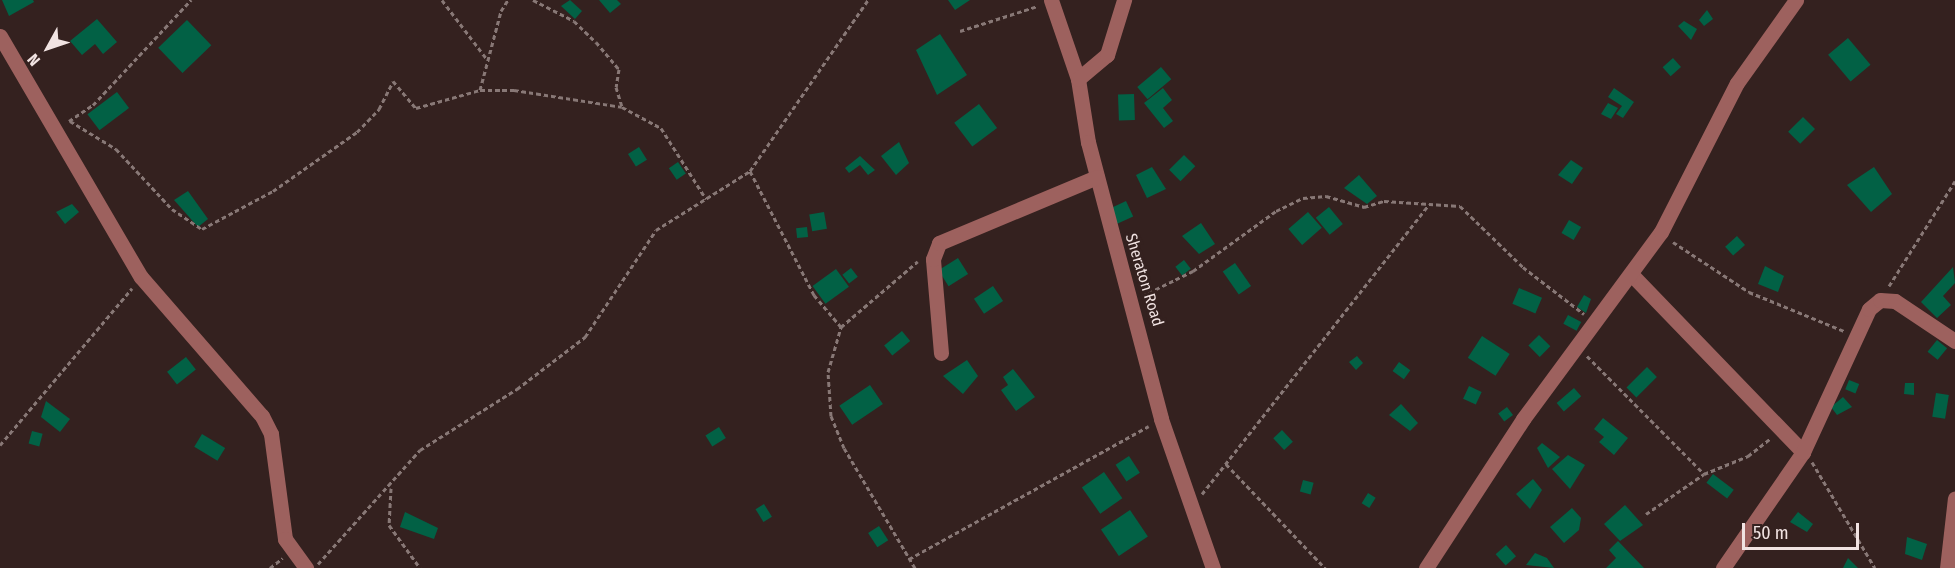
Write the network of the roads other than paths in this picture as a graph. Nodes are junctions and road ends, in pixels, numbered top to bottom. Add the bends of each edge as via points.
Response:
1 (1124, 0) edge
2 (1796, 0) edge
3 (1052, 1) edge
4 (0, 36) edge
5 (1078, 79) junction
6 (1097, 177) junction
7 (1633, 276) junction
8 (1955, 341) edge
9 (941, 353) dead end
10 (1803, 452) junction
11 (1955, 498) edge
12 (306, 568) edge
13 (1213, 568) edge
14 (1426, 568) edge
15 (1723, 568) edge
16 (1947, 568) edge

1 - 5 street via 1107,55
2 - 7 street via 1737,83 1661,232
3 - 5 street, Sheraton Road
4 - 12 street via 141,277 262,416 271,434 285,539
5 - 6 street, Sheraton Road
6 - 9 street via 949,237 934,249
6 - 13 street, Sheraton Road via 1161,419
7 - 10 street
7 - 14 street via 1523,419
8 - 10 street via 1921,313 1880,300 1857,335
10 - 15 street
11 - 16 street

